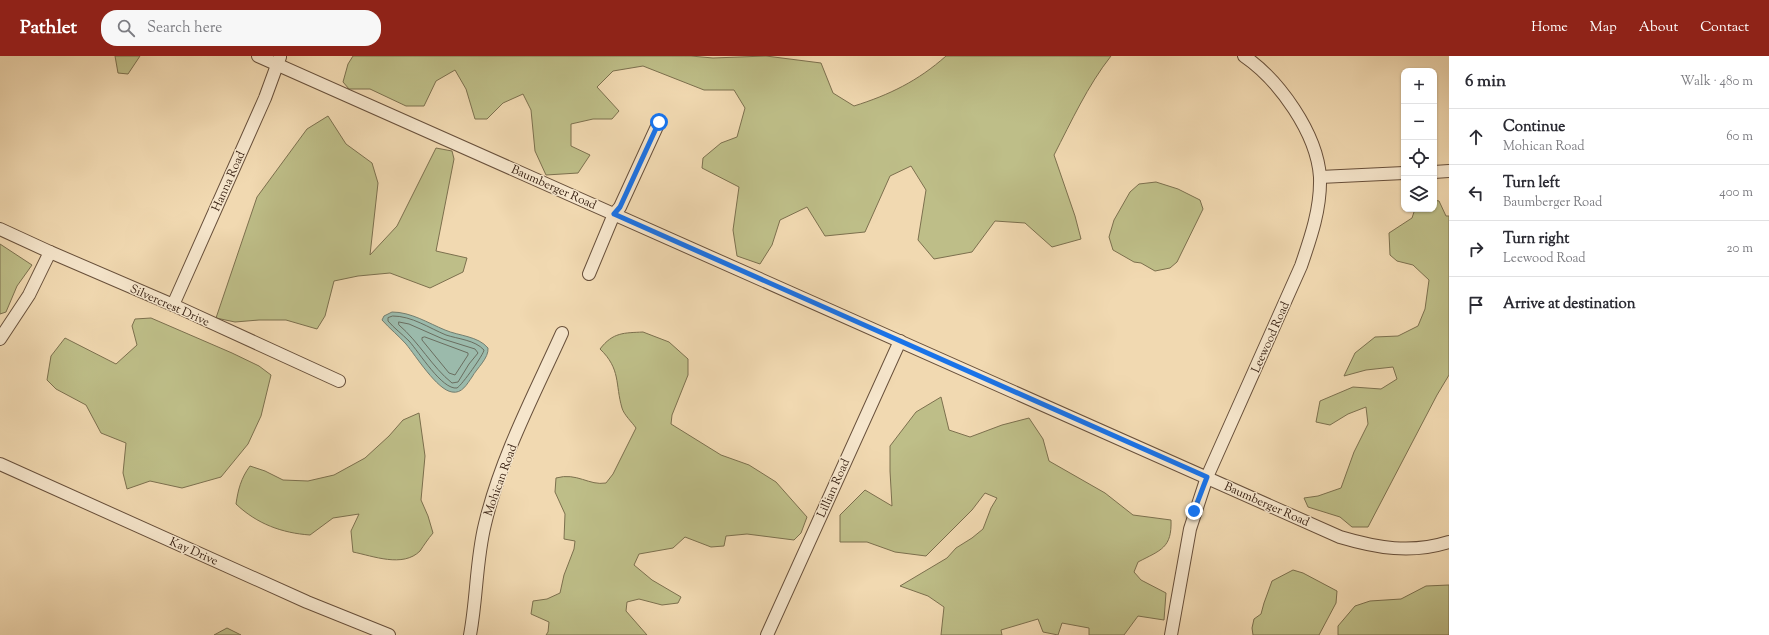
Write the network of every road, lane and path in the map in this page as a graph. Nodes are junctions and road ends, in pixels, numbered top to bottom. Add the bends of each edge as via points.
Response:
1 (258, 56) edge
2 (1244, 56) edge
3 (278, 60) edge
4 (659, 122) dead end
5 (1449, 171) edge
6 (1437, 172) edge
7 (1401, 173) edge
8 (1320, 177) junction
9 (614, 214) junction
10 (0, 229) edge
11 (50, 252) junction
12 (589, 274) dead end
13 (173, 305) junction
14 (562, 333) dead end
15 (0, 339) edge
16 (900, 341) junction
17 (339, 380) dead end
18 (0, 464) edge
19 (1207, 477) junction
20 (1449, 542) edge
21 (389, 635) edge
22 (470, 635) edge
23 (767, 635) edge
24 (1172, 635) edge

1 - 3 street, Baumberger Road
2 - 8 street, Leewood Road via 1264,73 1300,119 1314,150
3 - 9 street, Baumberger Road via 314,82
3 - 13 street, Hanna Road via 265,98
4 - 9 street via 620,207
5 - 6 street
7 - 8 street
8 - 19 street, Leewood Road via 1316,217 1301,266
9 - 12 street
9 - 16 street, Baumberger Road
10 - 11 street, Silvercrest Drive
11 - 13 street, Silvercrest Drive
11 - 15 street via 29,295
13 - 17 street, Silvercrest Drive
14 - 22 street, Mohican Road via 508,454 491,500 480,548
16 - 19 street, Baumberger Road
16 - 23 street, Lillian Road
18 - 21 street, Kay Drive via 307,602
19 - 20 street, Baumberger Road via 1340,537 1365,545 1399,550
19 - 24 street, Leewood Road via 1190,529

